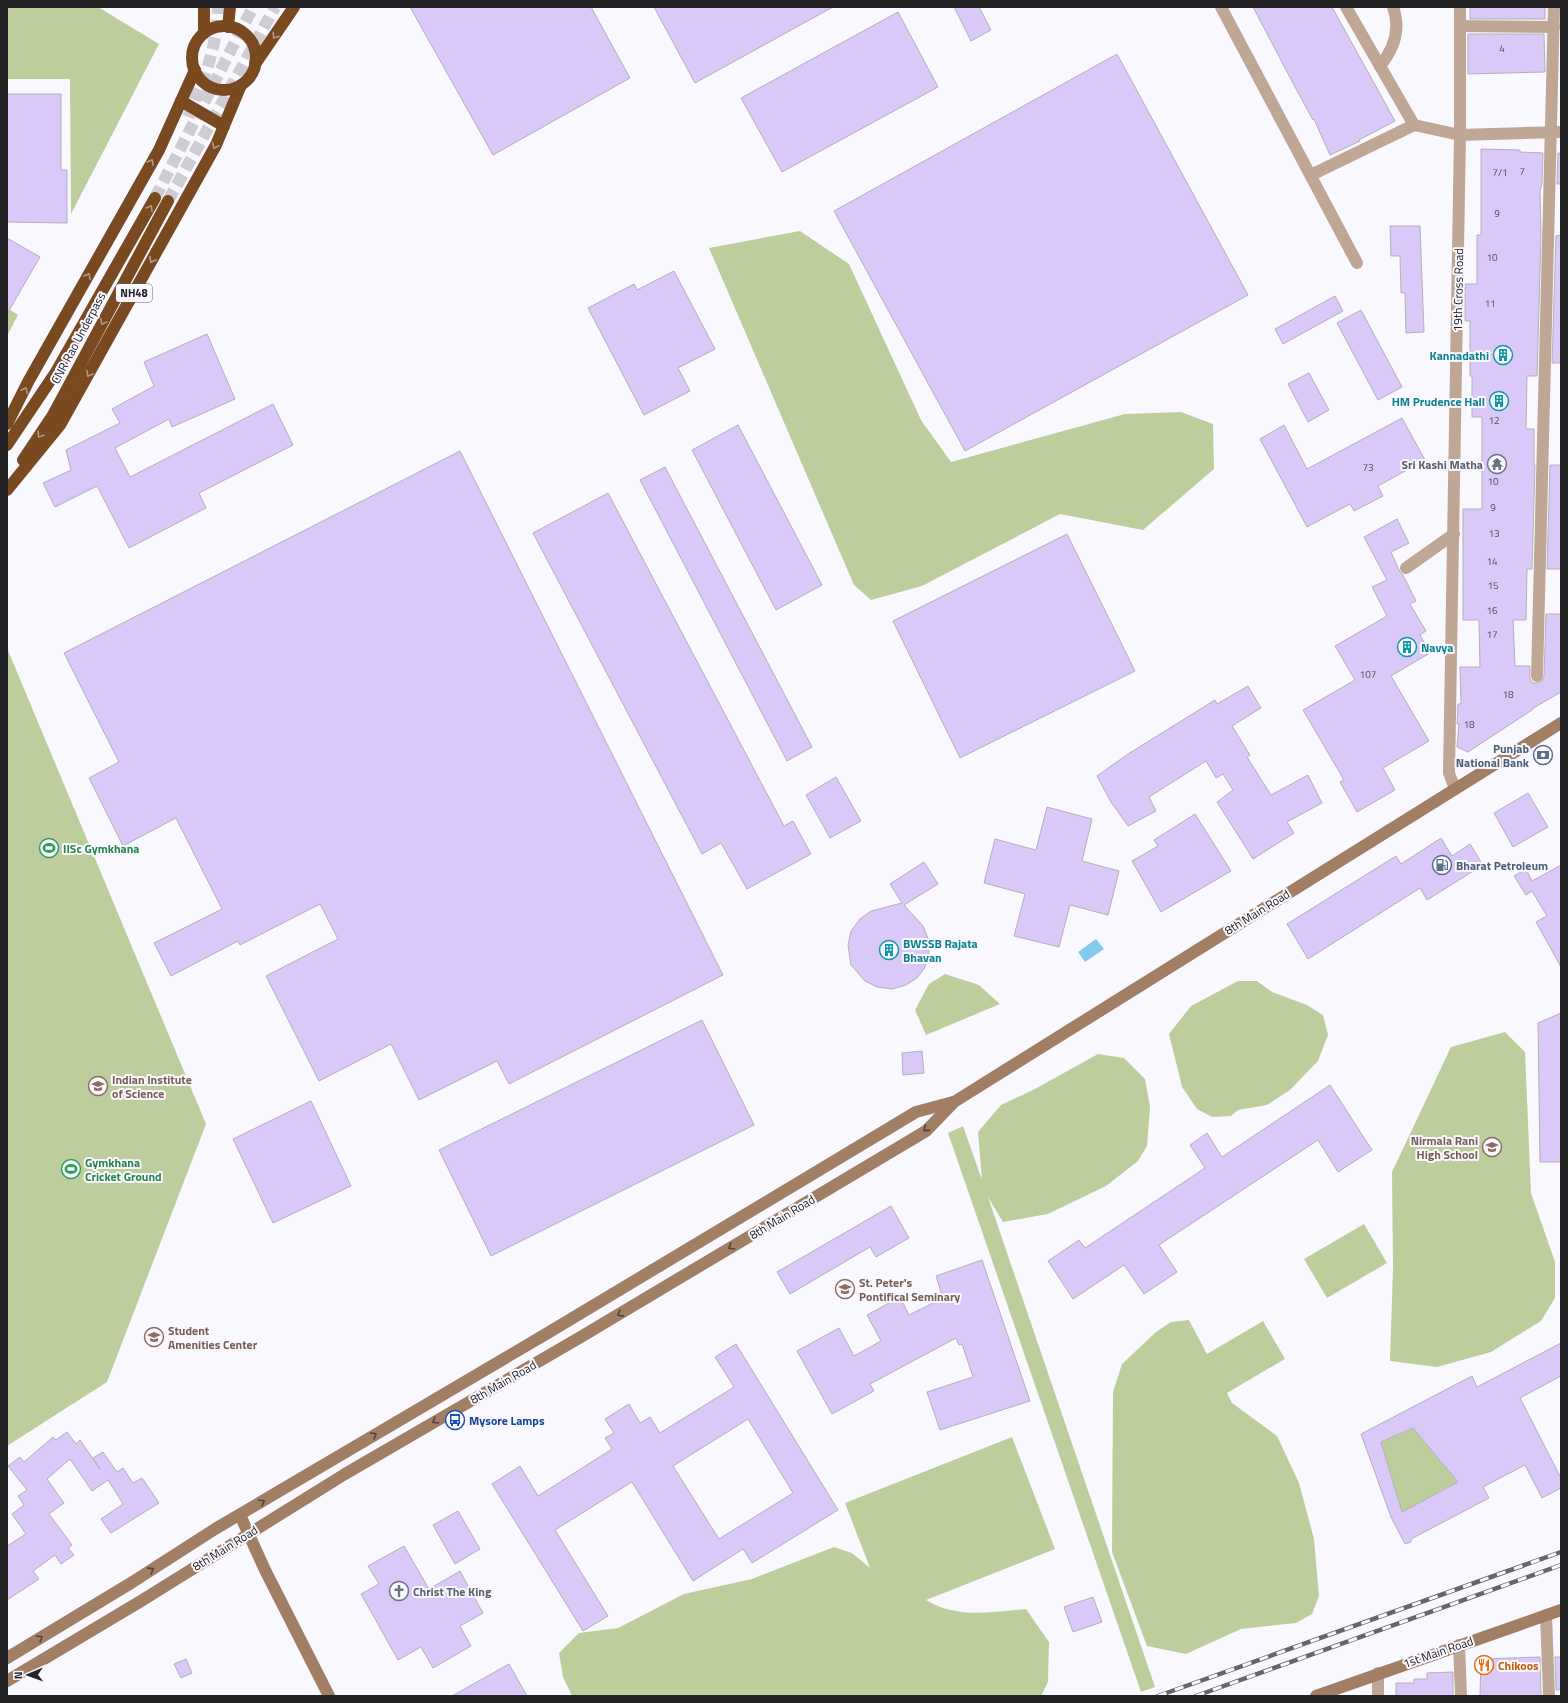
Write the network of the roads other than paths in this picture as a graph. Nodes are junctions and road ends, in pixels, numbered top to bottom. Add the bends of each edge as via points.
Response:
1 (204, 7) edge
2 (230, 7) edge
3 (294, 7) edge
4 (1221, 7) edge
5 (1346, 7) edge
6 (1393, 7) edge
7 (1460, 7) edge
8 (1554, 7) edge
9 (1460, 26) junction
10 (1554, 26) junction
11 (228, 27) junction
12 (204, 34) junction
13 (255, 64) junction
14 (1380, 66) junction
15 (195, 70) junction
16 (241, 85) junction
17 (181, 101) junction
18 (1414, 125) junction
19 (224, 126) junction
20 (1556, 132) edge
21 (1460, 135) junction
22 (1311, 175) junction
23 (155, 198) tunnel mouth
24 (168, 201) tunnel mouth
25 (1357, 263) dead end
26 (7, 424) edge
27 (7, 445) edge
28 (7, 484) edge
29 (7, 490) edge
30 (1454, 534) junction
31 (1406, 568) dead end
32 (1537, 676) dead end
33 (1561, 723) edge
34 (1455, 789) junction
35 (954, 1102) junction
36 (240, 1515) junction
37 (249, 1533) junction
38 (131, 1583) junction
39 (141, 1601) junction
40 (1561, 1610) edge
41 (1546, 1615) junction
42 (1459, 1645) junction
43 (7, 1658) edge
44 (1378, 1673) junction
45 (7, 1681) edge
46 (329, 1696) edge
47 (1316, 1696) edge
48 (1378, 1696) edge
49 (1462, 1696) edge
50 (1549, 1696) edge

1 - 12 highway
2 - 11 highway
3 -> 13 highway
4 - 22 street
5 - 14 street
6 - 14 street via 1397,25 1396,36 1390,52
7 - 9 street, 19th Cross Road
8 - 10 street
9 - 10 street
9 - 21 street, 19th Cross Road
10 - 20 street
11 - 12 highway via 213,28
11 - 13 highway via 241,31 249,38 254,46
12 - 15 highway via 193,50
13 - 16 highway, NH48 via 251,75
14 - 18 street
15 - 16 highway via 200,79 217,89 227,90
15 - 17 highway
16 - 19 highway, NH48
17 - 19 highway
26 -> 17 highway via 158,150
18 - 21 street
18 - 22 street
19 -> 29 highway, NH48 via 216,145 60,425
20 - 21 street
20 - 32 street
21 - 30 street, 19th Cross Road
22 - 25 street
27 -> 23 highway, CNR Rao Underpass via 56,372
24 -> 28 highway, CNR Rao Underpass via 53,415
30 - 31 street
30 - 34 street, 19th Cross Road via 1449,773
33 - 34 main road, 8th Main Road
34 - 35 main road, 8th Main Road
36 -> 35 main road, 8th Main Road via 916,1112
35 -> 37 main road, 8th Main Road via 926,1131
36 - 37 main road
38 -> 36 main road, 8th Main Road
37 - 39 main road, 8th Main Road
37 - 46 main road
38 - 39 main road
43 -> 38 main road, 8th Main Road
39 - 45 main road, 8th Main Road
40 - 41 main road, 1st Main Road
41 - 42 main road, 1st Main Road
41 - 50 street
42 - 44 main road, 1st Main Road
42 - 49 street
44 - 47 main road, 1st Main Road
44 - 48 street

